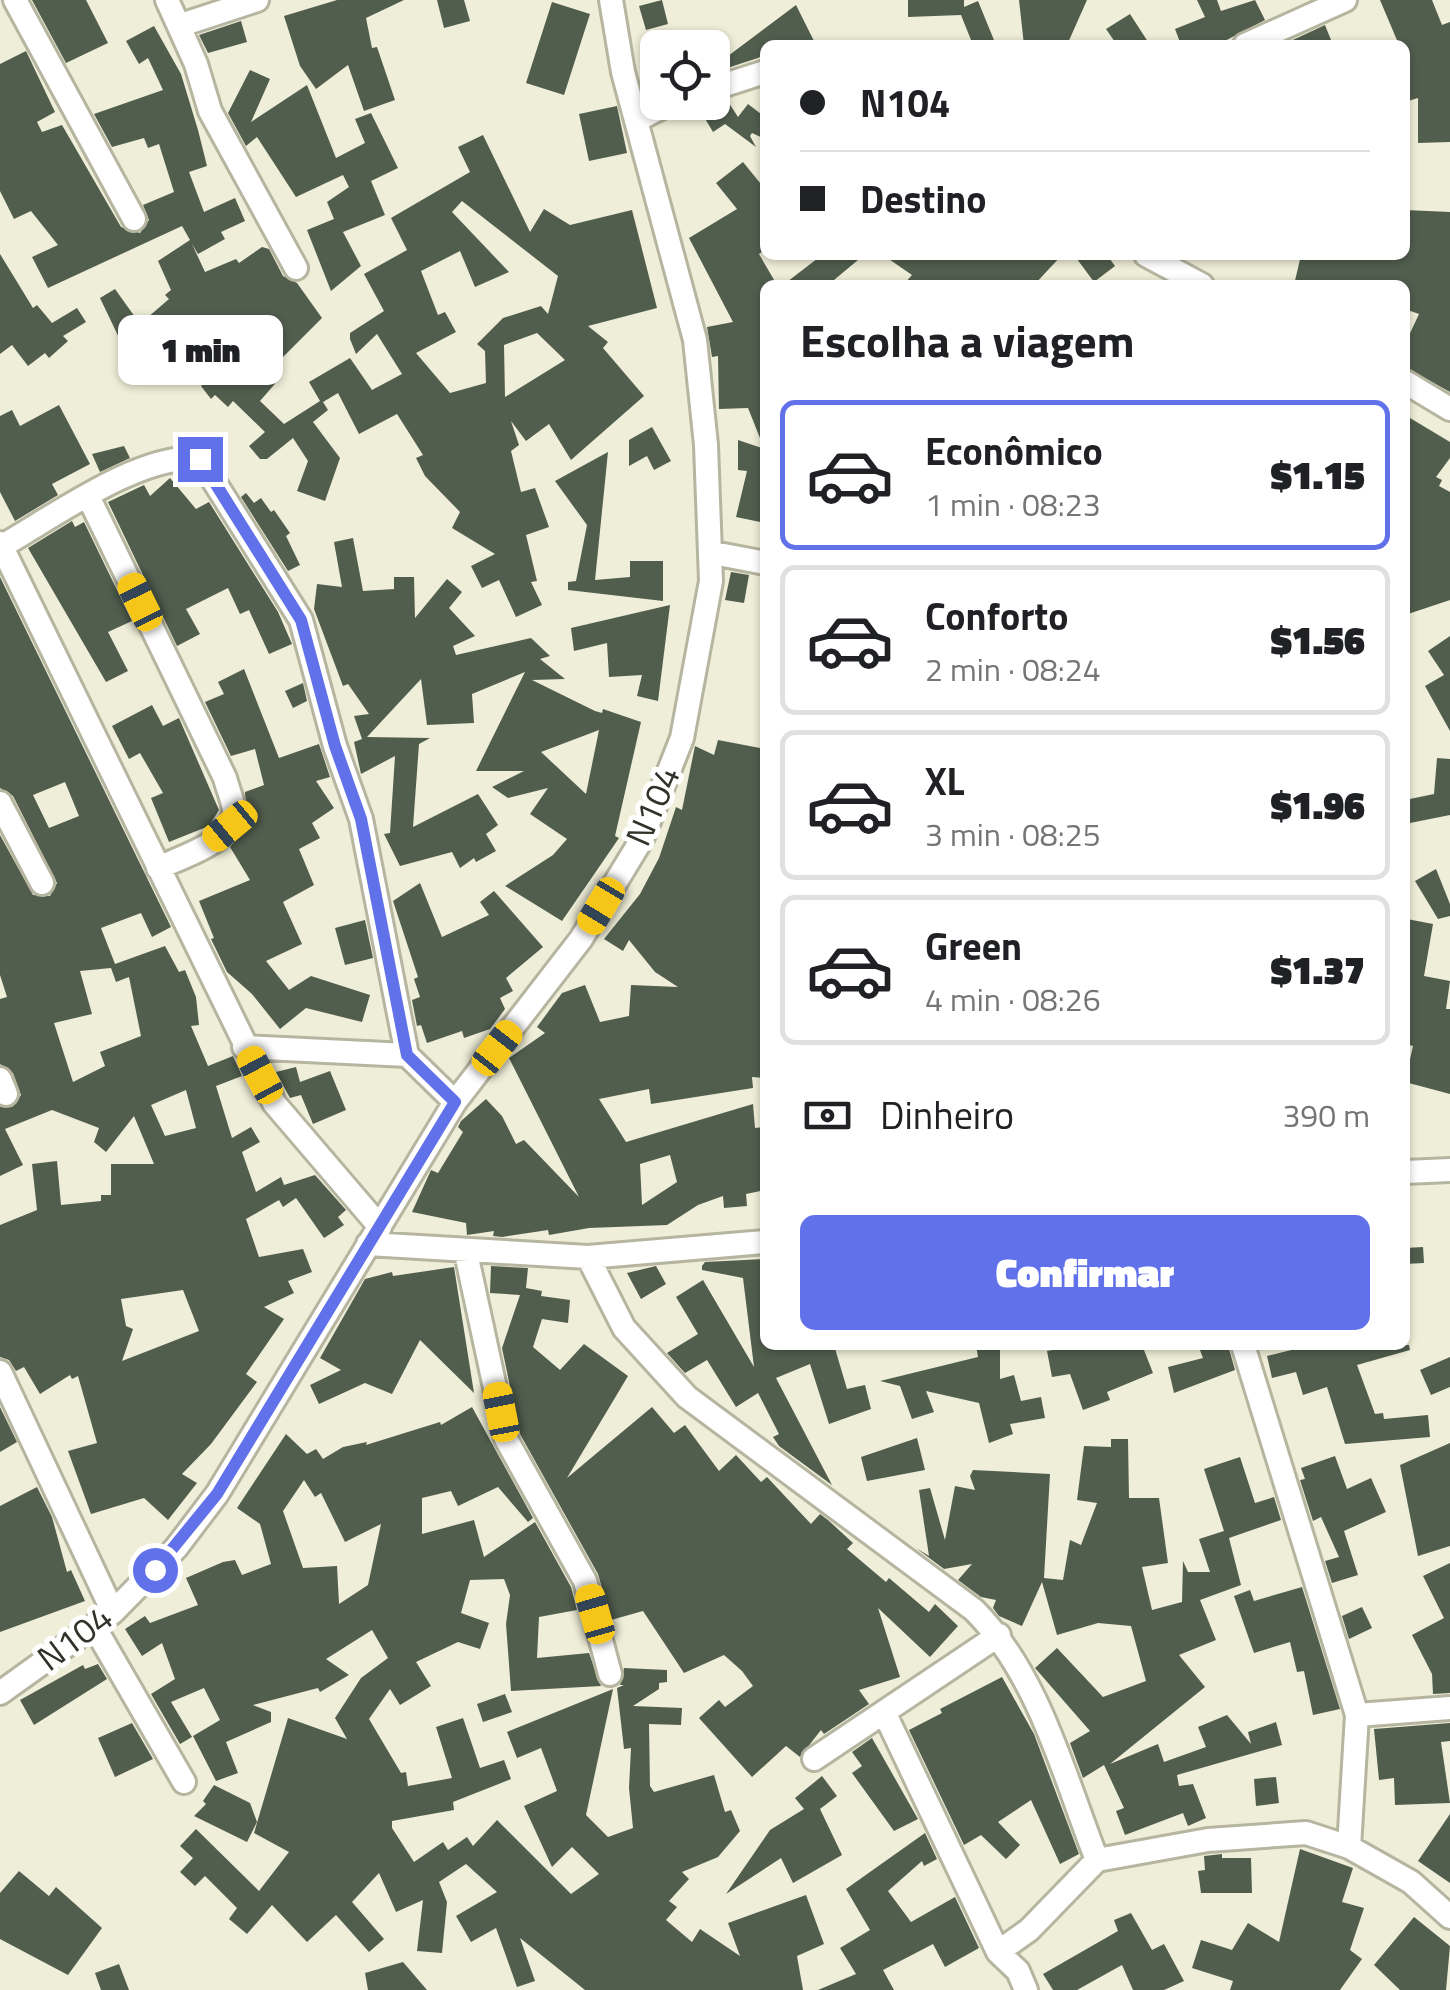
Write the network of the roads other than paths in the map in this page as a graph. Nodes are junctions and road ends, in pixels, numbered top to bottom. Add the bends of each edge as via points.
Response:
1 (15, 0) edge
2 (167, 0) edge
3 (257, 0) edge
4 (612, 0) edge
5 (626, 0) edge
6 (1345, 0) edge
7 (181, 26) junction
8 (1256, 40) edge
9 (623, 72) junction
10 (760, 74) edge
11 (730, 84) edge
12 (640, 118) edge
13 (637, 120) junction
14 (134, 219) dead end
15 (1155, 260) edge
16 (296, 268) dead end
17 (1193, 280) edge
18 (1410, 385) edge
19 (1450, 409) edge
20 (88, 496) junction
21 (1, 545) edge
22 (713, 553) junction
23 (760, 561) edge
24 (0, 803) edge
25 (158, 868) junction
26 (42, 883) dead end
27 (244, 1047) junction
28 (407, 1055) junction
29 (455, 1102) junction
30 (1450, 1170) edge
31 (1410, 1172) edge
32 (374, 1235) junction
33 (760, 1242) edge
34 (466, 1253) junction
35 (588, 1256) junction
36 (1244, 1350) edge
37 (0, 1372) edge
38 (113, 1612) junction
39 (95, 1628) junction
40 (1000, 1635) junction
41 (610, 1674) dead end
42 (0, 1693) edge
43 (1450, 1708) edge
44 (885, 1714) junction
45 (1356, 1715) junction
46 (814, 1759) dead end
47 (184, 1782) dead end
48 (1349, 1847) junction
49 (1097, 1860) junction
50 (1450, 1916) edge
51 (998, 1952) junction
52 (1026, 1990) edge

1 - 14 street
2 - 7 street
3 - 7 street
4 - 9 street, N104
5 - 9 street, N104
6 - 8 street
7 - 16 street via 210,112
9 - 13 street, N104 / N104
10 - 11 street
12 - 13 street
13 - 22 street, N104 / N104 via 695,340
15 - 17 street
18 - 19 street
20 - 21 street
20 - 25 street via 225,778 234,810 230,826 208,844
20 - 28 street via 178,456 200,459 301,620 361,819
21 - 25 street
22 - 23 street
22 - 29 street, N104 / N104 via 682,738 642,839 580,940
24 - 26 street
25 - 27 street
27 - 28 street
27 - 32 street via 274,1103
28 - 29 street
29 - 32 street, N104 / N104
30 - 31 street
32 - 34 street
32 - 38 street, N104 / N104 via 217,1494
33 - 35 street
34 - 35 street
34 - 41 street via 506,1439 585,1581
35 - 40 street via 624,1328 686,1397
36 - 45 street
37 - 38 street
38 - 39 street, N104 / N104
39 - 42 street, N104 / N104
39 - 47 street
40 - 44 street
40 - 49 street via 1021,1670
43 - 45 street
44 - 46 street
44 - 51 street
45 - 48 street
48 - 49 street via 1306,1834 1208,1840
48 - 50 street via 1411,1882
49 - 51 street
51 - 52 street via 1018,1970

